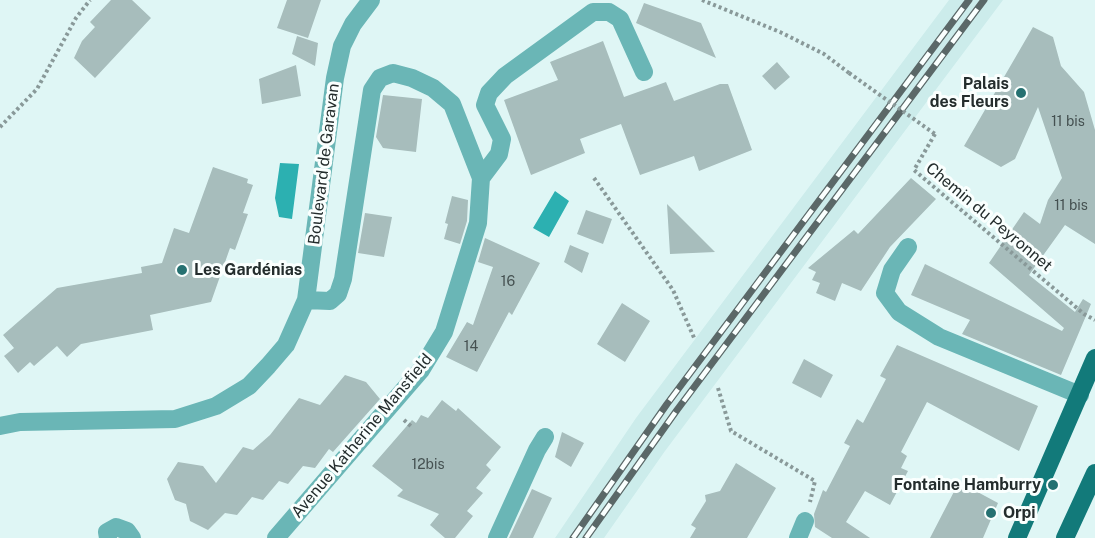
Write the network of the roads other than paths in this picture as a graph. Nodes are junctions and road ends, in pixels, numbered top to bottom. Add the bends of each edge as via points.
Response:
1 (368, 1) edge
2 (644, 72) dead end
3 (481, 178) junction
4 (908, 247) dead end
5 (306, 300) junction
6 (1095, 358) edge
7 (1080, 395) junction
8 (0, 426) edge
9 (545, 437) dead end
10 (1095, 473) edge
11 (108, 538) edge
12 (132, 538) edge
13 (276, 538) edge
14 (497, 538) edge
15 (1017, 538) edge
16 (1065, 538) edge

1 - 5 street, Boulevard de Garavan via 342,46 335,78
2 - 3 street via 620,19 609,12 593,12 505,76 489,93 485,105 502,139 499,154
3 - 5 street, Avenue Katherine Mansfield via 452,104 433,88 412,78 393,73 380,78 372,90 341,287 330,301
3 - 13 street, Avenue Katherine Mansfield via 478,223 444,332 421,370
4 - 7 street via 892,270 885,293 898,312 939,337
5 - 8 street, Boulevard de Garavan via 286,345 249,386 216,406 175,419 20,422
6 - 7 main road
7 - 15 main road
9 - 14 street
10 - 16 main road
11 - 12 street via 107,532 116,527

